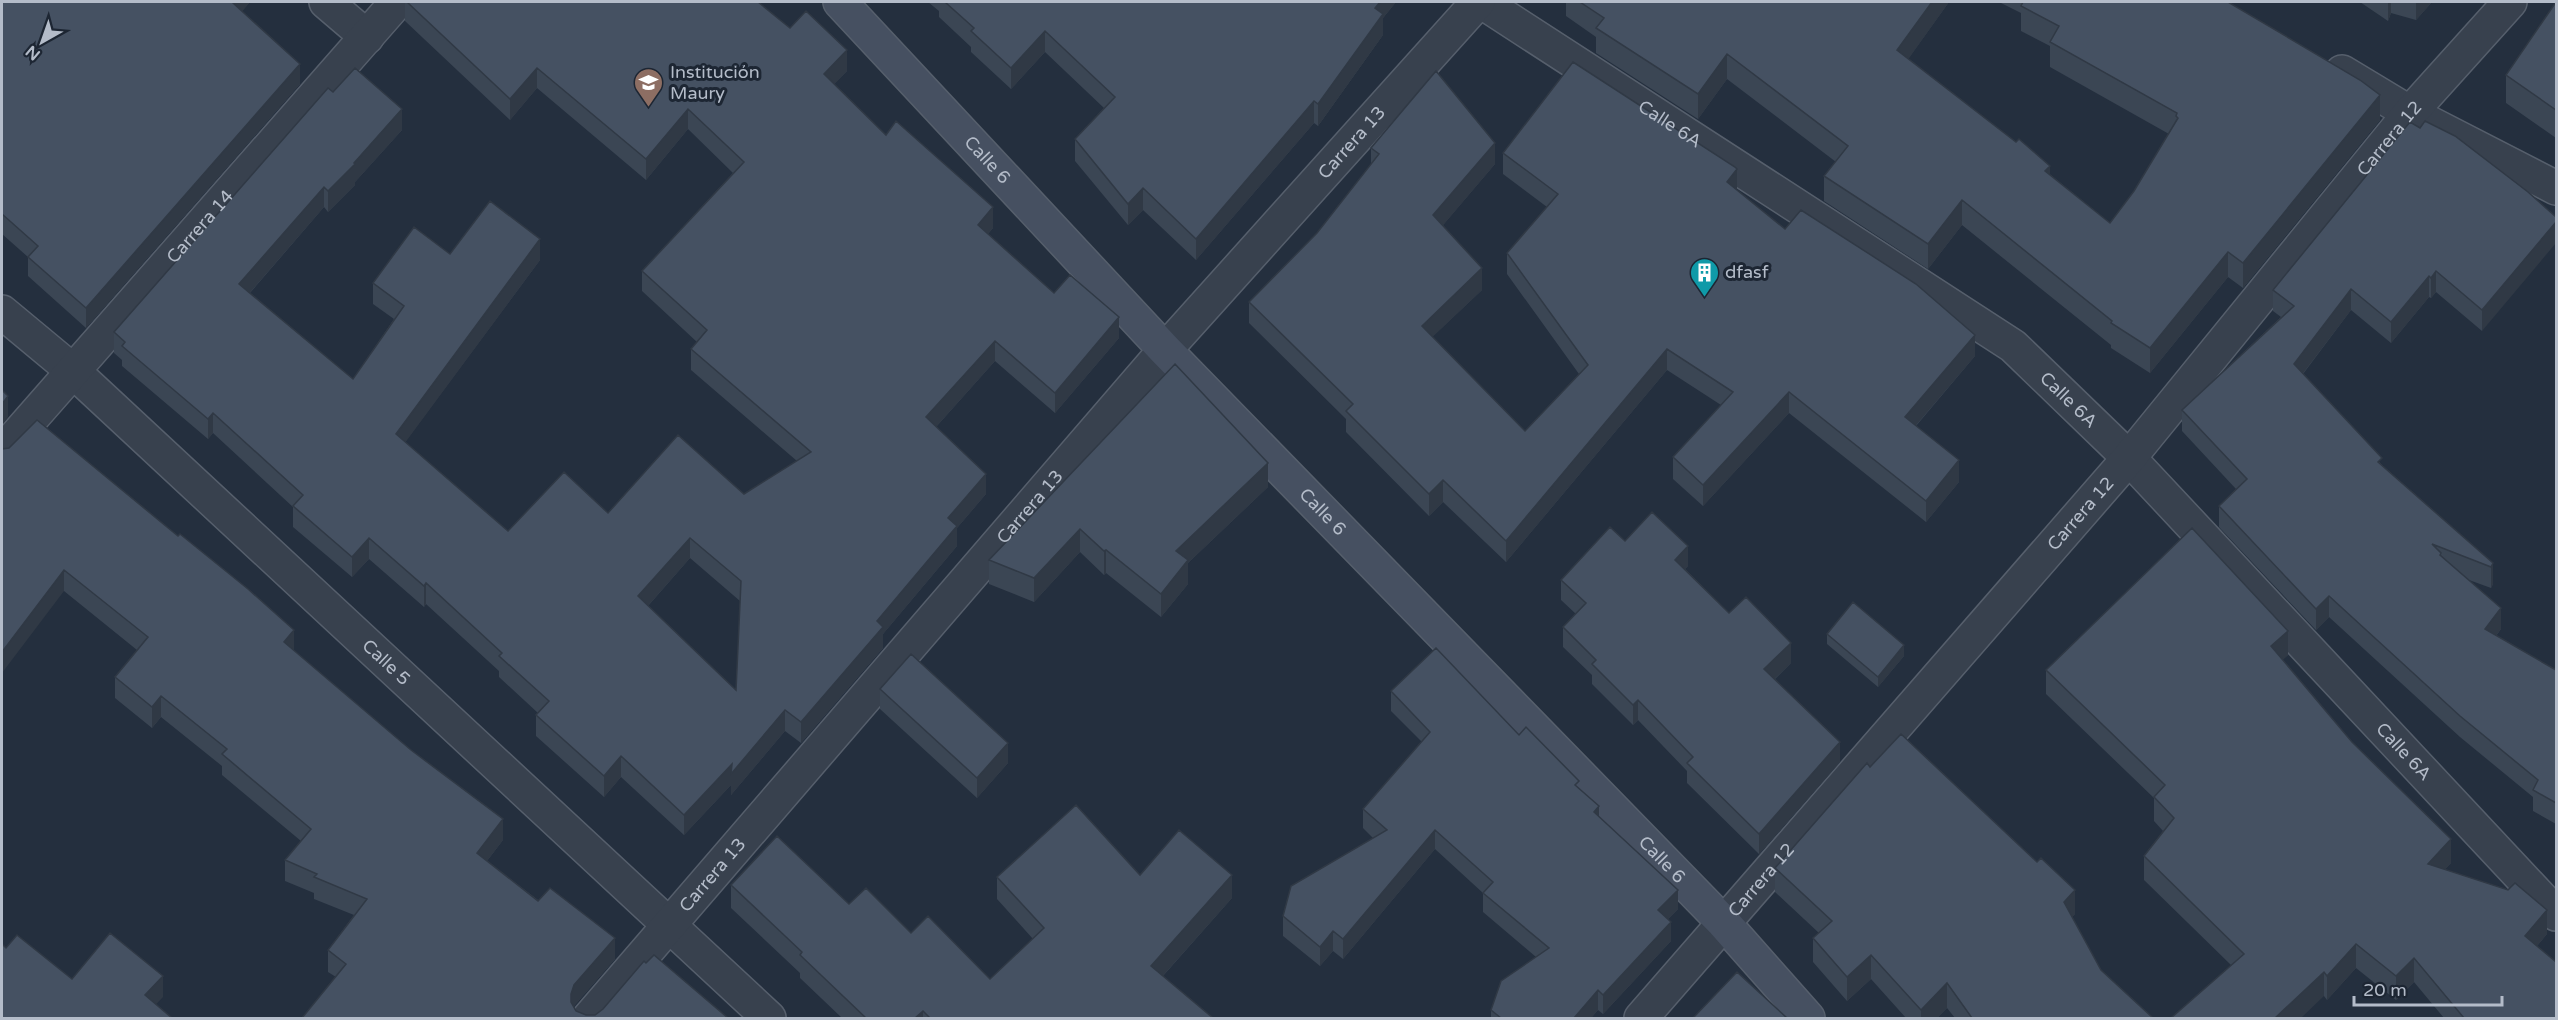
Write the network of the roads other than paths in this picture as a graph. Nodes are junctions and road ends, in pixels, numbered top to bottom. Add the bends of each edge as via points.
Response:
1 (326, 2) edge
2 (397, 2) edge
3 (840, 2) edge
4 (1478, 2) edge
5 (1482, 2) edge
6 (2510, 2) edge
7 (367, 37) junction
8 (2312, 55) edge
9 (2410, 114) junction
10 (2556, 188) edge
11 (2, 312) edge
12 (1165, 350) junction
13 (73, 371) junction
14 (2, 452) edge
15 (2129, 458) junction
16 (2556, 914) edge
17 (1723, 922) junction
18 (670, 926) junction
19 (589, 1018) edge
20 (769, 1018) edge
21 (1641, 1018) edge
22 (1808, 1018) edge

1 - 7 street
2 - 7 street, Carrera 14
3 - 12 street, Calle 6
4 - 12 street, Carrera 13
5 - 15 street, Calle 6A via 2013,346
6 - 9 street, Carrera 12
7 - 13 street, Carrera 14
8 - 9 street
9 - 10 street
9 - 15 street, Carrera 12
11 - 13 street, Calle 5
12 - 17 street, Calle 6
12 - 18 street, Carrera 13
13 - 14 street, Carrera 14
13 - 18 street, Calle 5
15 - 16 street, Calle 6A
15 - 17 street, Carrera 12
17 - 21 street, Carrera 12
17 - 22 street, Calle 6
18 - 19 street, Carrera 13
18 - 20 street, Calle 5

